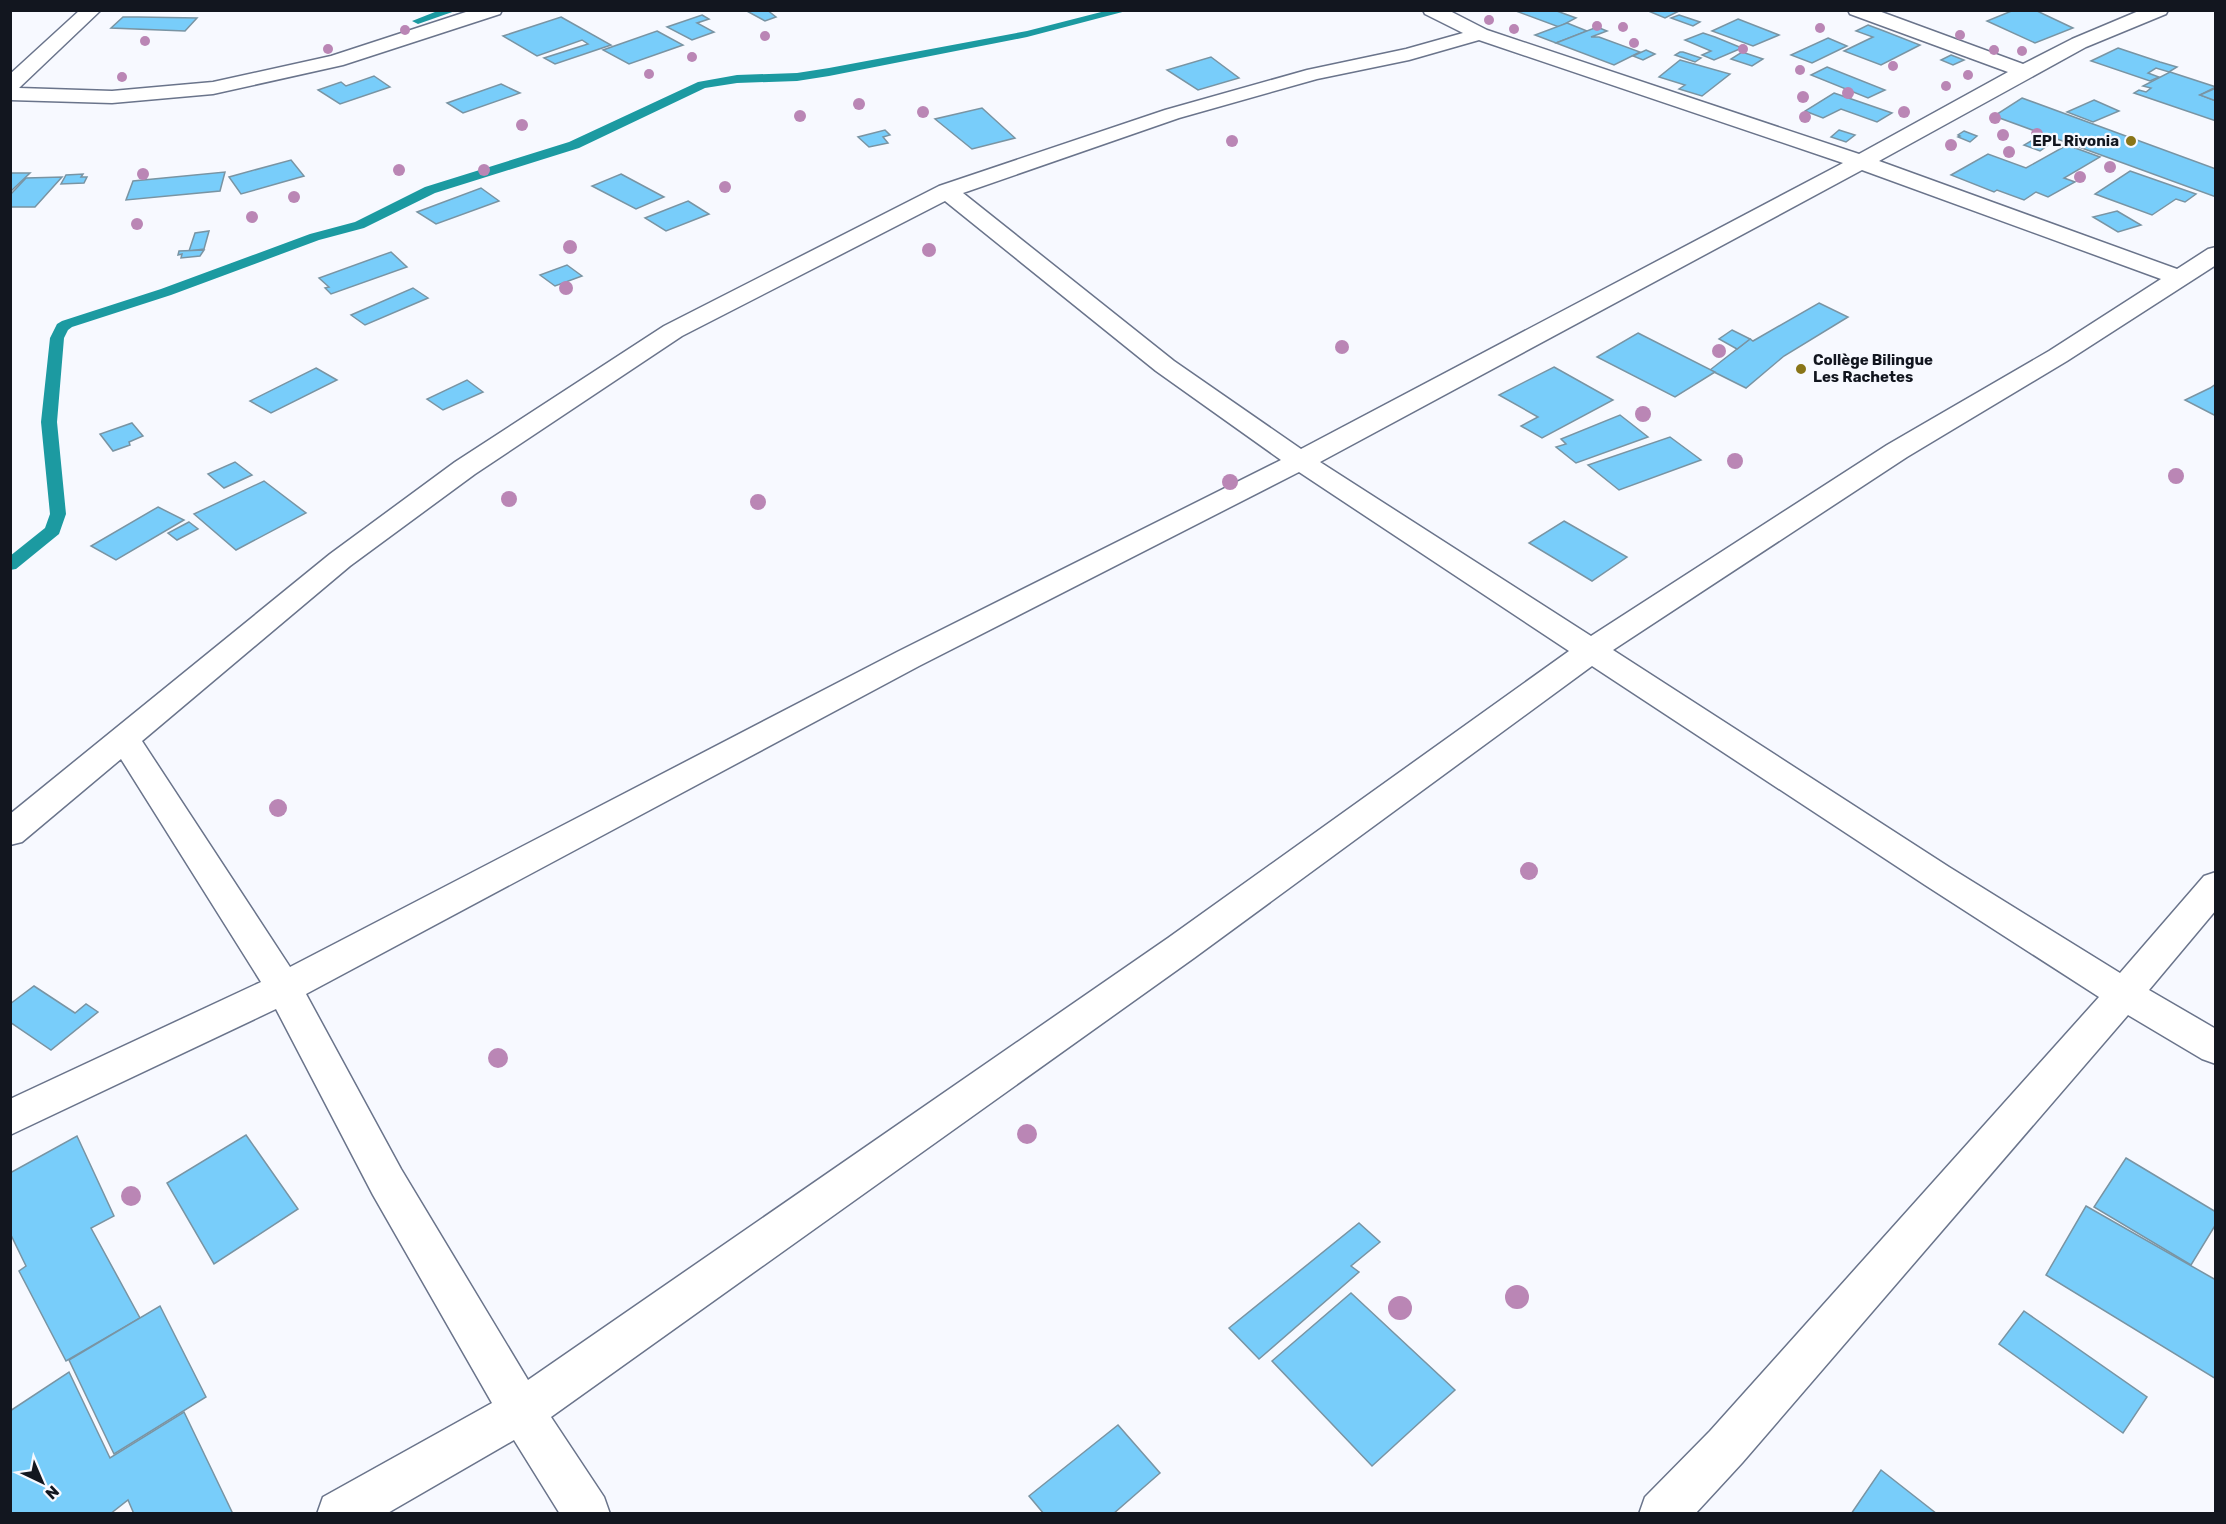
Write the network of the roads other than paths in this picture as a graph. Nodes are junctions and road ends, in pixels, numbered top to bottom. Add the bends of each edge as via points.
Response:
1 (92, 10) edge
2 (493, 10) edge
3 (1432, 10) edge
4 (1857, 10) edge
5 (2159, 10) edge
6 (1480, 34) junction
7 (2024, 71) junction
8 (10, 85) edge
9 (10, 94) edge
10 (1860, 162) junction
11 (948, 191) junction
12 (2216, 254) edge
13 (2180, 278) junction
14 (1300, 461) junction
15 (1592, 650) junction
16 (125, 740) junction
17 (10, 833) edge
18 (2216, 885) edge
19 (284, 988) junction
20 (2124, 994) junction
21 (2216, 1048) edge
22 (10, 1118) edge
23 (521, 1411) junction
24 (340, 1514) edge
25 (587, 1514) edge
26 (1662, 1514) edge

1 - 8 street
2 - 9 street via 336,61 213,88 112,97
3 - 6 street
4 - 7 street
5 - 7 street
6 - 10 street
6 - 11 street via 1314,74 1172,114
7 - 10 street
10 - 13 street
10 - 14 street
11 - 14 street via 1165,366
11 - 16 street via 673,331 465,468 340,560
12 - 13 street
13 - 15 street via 1897,451
14 - 15 street
14 - 19 street via 908,659
15 - 20 street
15 - 23 street via 1171,955
16 - 17 street
16 - 19 street
18 - 20 street
19 - 22 street
19 - 23 street via 387,1182
20 - 21 street
20 - 26 street via 1726,1447
23 - 24 street
23 - 25 street

